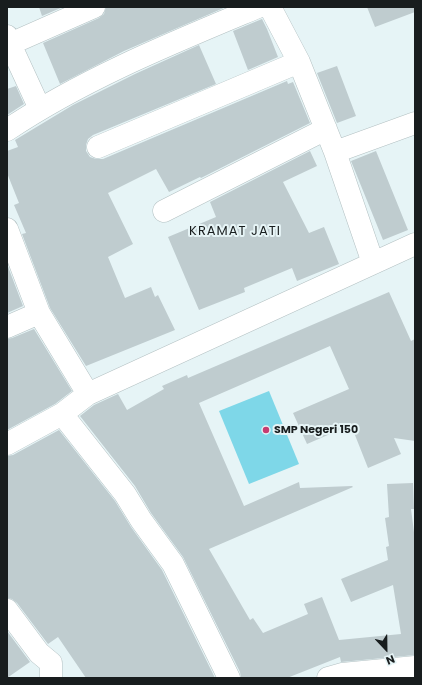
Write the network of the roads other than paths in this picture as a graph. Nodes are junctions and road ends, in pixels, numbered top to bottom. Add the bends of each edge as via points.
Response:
1 (94, 7) edge
2 (258, 7) edge
3 (270, 7) edge
4 (9, 40) edge
5 (299, 62) junction
6 (40, 109) junction
7 (415, 123) edge
8 (326, 129) junction
9 (7, 130) edge
10 (98, 147) dead end
11 (336, 152) junction
12 (164, 211) dead end
13 (7, 229) edge
14 (415, 244) edge
15 (373, 263) junction
16 (39, 313) junction
17 (7, 327) edge
18 (88, 394) junction
19 (62, 414) junction
20 (7, 444) edge
21 (7, 610) edge
22 (415, 667) edge
23 (52, 678) edge
24 (229, 678) edge
25 (328, 678) edge

1 - 4 street
2 - 6 street via 131,61
3 - 5 street
4 - 6 street
5 - 8 street
5 - 10 street
6 - 9 street
7 - 11 street
8 - 11 street
8 - 12 street
11 - 15 street
13 - 16 street
14 - 15 street
15 - 18 street
16 - 17 street
16 - 18 street
18 - 19 street
19 - 20 street
19 - 24 street via 126,494 141,520 173,564
21 - 23 street via 39,653 51,663
22 - 25 street via 342,674

